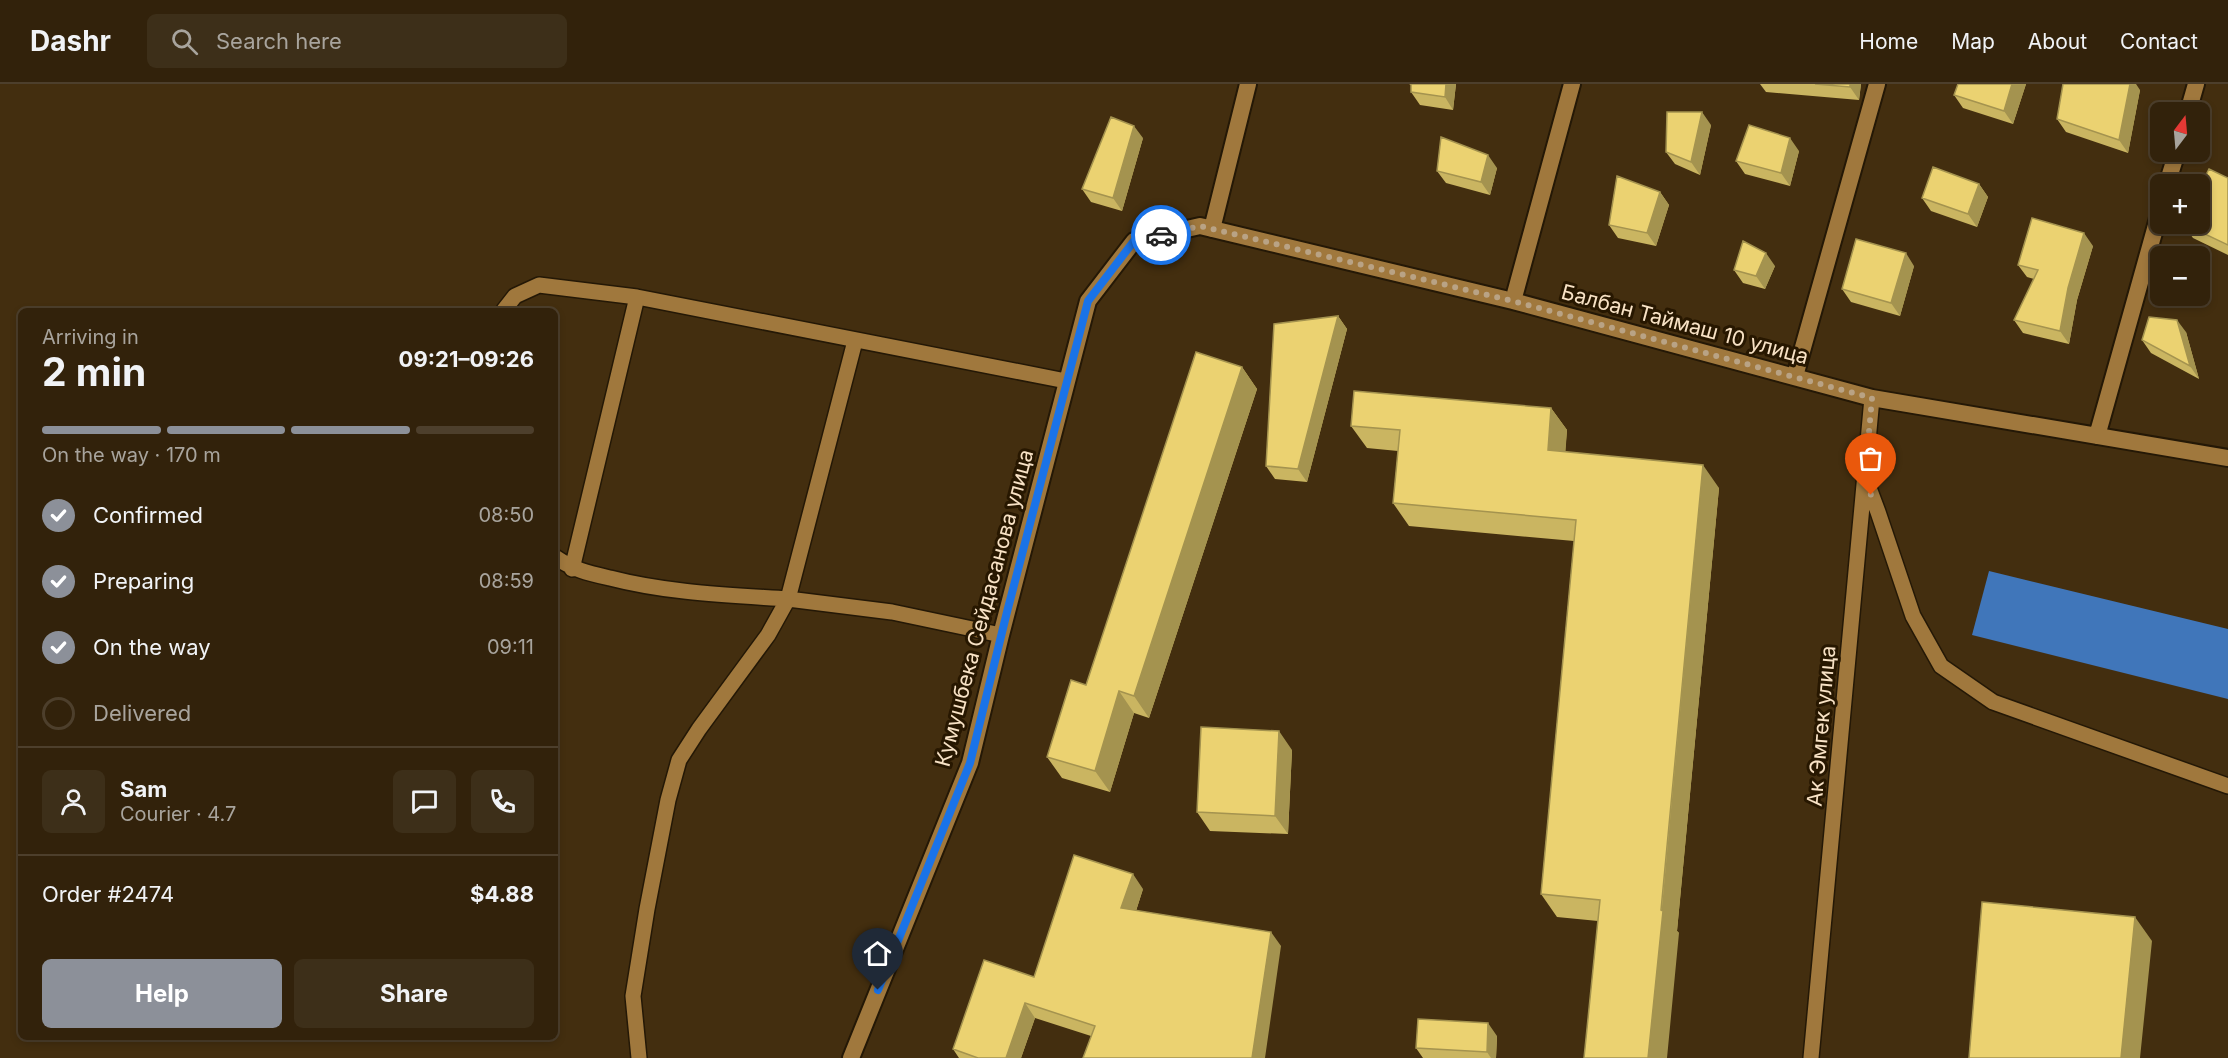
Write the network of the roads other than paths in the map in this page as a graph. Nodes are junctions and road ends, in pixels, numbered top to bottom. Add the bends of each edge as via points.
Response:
1 (1248, 84) edge
2 (1572, 84) edge
3 (1877, 84) edge
4 (2196, 84) edge
5 (2191, 102) edge
6 (1212, 229) junction
7 (2154, 234) edge
8 (1134, 241) joint
9 (637, 297) junction
10 (1513, 301) junction
11 (506, 308) edge
12 (855, 341) junction
13 (1795, 376) junction
14 (1066, 381) junction
15 (1872, 398) junction
16 (2097, 436) junction
17 (2228, 458) edge
18 (1865, 478) junction
19 (558, 559) edge
20 (572, 569) junction
21 (788, 599) junction
22 (1001, 635) junction
23 (2228, 786) edge
24 (639, 1058) edge
25 (851, 1058) edge
26 (1812, 1058) edge

1 - 6 street
2 - 10 street
3 - 13 street
4 - 5 street
6 - 8 street, Балбан Таймаш 10 улица via 1200,226
6 - 10 street, Балбан Таймаш 10 улица
7 - 16 street
8 - 14 street, Кумушбека Сейдасанова улица via 1088,301
9 - 11 lane via 539,285 515,296
9 - 12 lane
9 - 20 lane
10 - 13 street, Балбан Таймаш 10 улица
12 - 14 lane
12 - 21 lane
13 - 15 street, Балбан Таймаш 10 улица
14 - 22 street, Кумушбека Сейдасанова улица
15 - 16 street, Балбан Таймаш 10 улица
15 - 18 lane, Ак Эмгек улица
16 - 17 street, Балбан Таймаш 10 улица
18 - 23 lane via 1912,616 1941,666 1994,702
18 - 26 lane, Ак Эмгек улица
19 - 20 lane
20 - 21 lane via 642,586
21 - 22 lane via 892,612
21 - 24 lane via 768,635 680,760 668,800 633,996
22 - 25 street, Кумушбека Сейдасанова улица via 970,763

